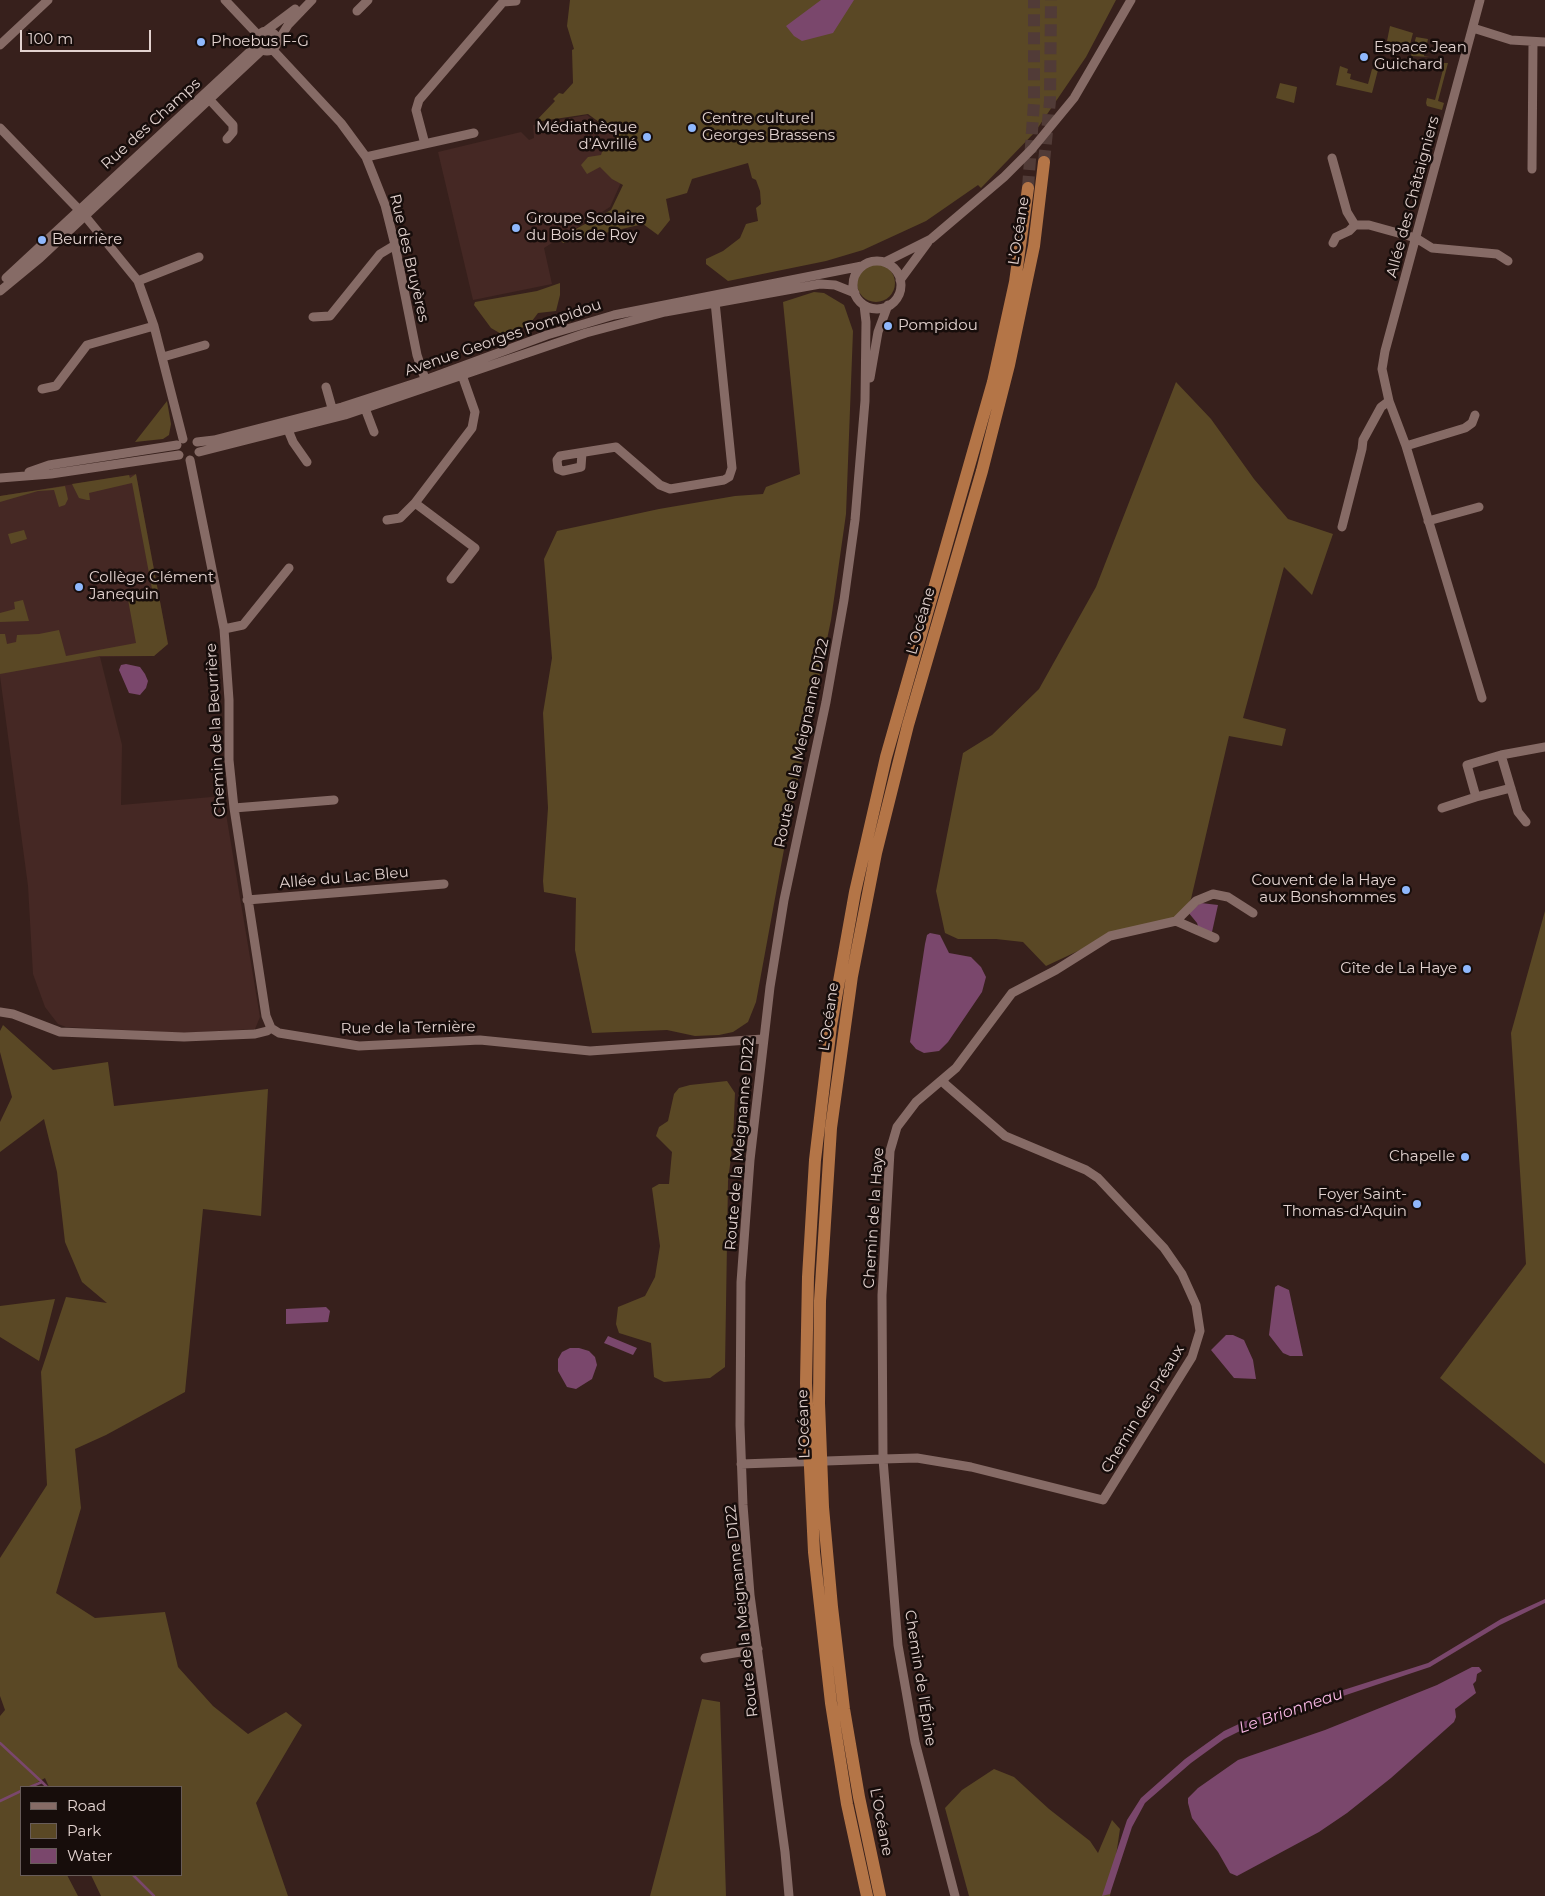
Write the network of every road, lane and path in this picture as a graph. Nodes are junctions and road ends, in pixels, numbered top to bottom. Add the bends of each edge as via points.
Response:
1 (48, 0) edge
2 (225, 0) edge
3 (304, 0) edge
4 (312, 0) edge
5 (368, 0) edge
6 (1480, 0) edge
7 (516, 1) dead end
8 (1128, 3) edge
9 (357, 11) dead end
10 (1473, 28) junction
11 (267, 30) junction
12 (258, 35) junction
13 (1533, 42) junction
14 (1545, 42) edge
15 (0, 45) edge
16 (275, 46) junction
17 (260, 47) junction
18 (209, 99) junction
19 (0, 128) edge
20 (474, 133) dead end
21 (227, 138) dead end
22 (425, 144) junction
23 (366, 157) junction
24 (1332, 158) dead end
25 (1044, 162) tunnel mouth
26 (1532, 169) dead end
27 (1028, 188) tunnel mouth
28 (82, 213) junction
29 (1355, 225) junction
30 (1416, 238) junction
31 (931, 239) junction
32 (1333, 243) dead end
33 (395, 245) junction
34 (199, 257) dead end
35 (1508, 261) dead end
36 (885, 262) junction
37 (862, 266) junction
38 (900, 280) junction
39 (138, 281) junction
40 (0, 283) edge
41 (0, 291) edge
42 (855, 293) junction
43 (715, 302) junction
44 (864, 305) junction
45 (888, 305) junction
46 (313, 317) dead end
47 (154, 326) junction
48 (205, 345) dead end
49 (162, 356) junction
50 (462, 375) junction
51 (426, 384) junction
52 (326, 387) dead end
53 (42, 389) dead end
54 (865, 401) junction
55 (1389, 401) junction
56 (364, 405) junction
57 (333, 414) junction
58 (1475, 415) dead end
59 (287, 427) junction
60 (374, 432) dead end
61 (180, 442) junction
62 (197, 442) junction
63 (1406, 446) junction
64 (199, 452) junction
65 (582, 453) dead end
66 (179, 455) junction
67 (190, 460) junction
68 (307, 462) dead end
69 (17, 476) junction
70 (0, 478) edge
71 (415, 503) junction
72 (1479, 506) dead end
73 (387, 520) dead end
74 (1428, 521) junction
75 (1342, 527) dead end
76 (289, 568) dead end
77 (451, 579) dead end
78 (224, 629) junction
79 (1482, 698) dead end
80 (1545, 747) edge
81 (1501, 755) junction
82 (1511, 788) junction
83 (1476, 798) junction
84 (334, 800) dead end
85 (234, 808) junction
86 (1442, 808) dead end
87 (1526, 822) dead end
88 (444, 884) dead end
89 (248, 900) junction
90 (1253, 913) dead end
91 (1176, 921) junction
92 (1215, 938) dead end
93 (0, 1012) edge
94 (271, 1028) junction
95 (763, 1039) junction
96 (943, 1079) junction
97 (883, 1459) junction
98 (741, 1464) junction
99 (758, 1649) junction
100 (705, 1658) dead end
101 (789, 1896) edge
102 (867, 1896) edge
103 (880, 1896) edge
104 (955, 1896) edge

1 - 15 street
2 - 12 street
3 - 11 street via 281,22
4 - 16 street via 288,24
5 - 9 street
6 - 10 street, Allée des Châtaigniers
7 - 22 street via 503,2 419,100 416,110
8 - 31 street via 1060,118 1004,177
10 - 13 street via 1511,40
10 - 30 street, Allée des Châtaigniers
11 - 12 street
11 - 16 street, Rue des Bruyères via 276,36
12 - 17 street
13 - 14 street
13 - 26 street
16 - 17 street
16 - 23 street, Rue des Bruyères
17 - 18 street, Rue des Champs
17 - 28 street, Rue des Champs
18 - 21 street, Rue des Champs via 233,125 233,132
18 - 28 street, Rue des Champs
19 - 28 street
20 - 22 street
22 - 23 street
23 - 33 street, Rue des Bruyères via 385,205
24 - 29 street
25 - 103 highway, L’Océane via 1034,246 1010,365 908,725 876,853 852,976 831,1128 820,1301 823,1507 844,1709
27 - 102 highway, L’Océane via 1015,282 993,382 891,739 855,892 831,1026 815,1160 806,1383 813,1535 831,1703
28 - 39 street
28 - 40 street, Rue des Champs via 65,224
28 - 41 street
29 - 30 street via 1369,225
29 - 32 street via 1336,237
30 - 35 street via 1432,248 1497,254
30 - 55 street, Allée des Châtaigniers via 1384,351 1382,369
31 - 36 street
31 - 38 street
33 - 46 street via 380,254 330,316
33 - 51 street, Rue des Bruyères
34 - 39 street
36 - 37 street via 873,261
36 - 38 street via 895,269
37 - 42 street via 854,277
37 - 51 street, Avenue Georges Pompidou via 614,315 547,335
38 - 45 street via 899,293
39 - 47 street
42 - 43 street, Avenue Georges Pompidou via 835,285 820,284
42 - 44 street
43 - 50 street, Avenue Georges Pompidou via 608,326
43 - 65 street via 732,468 729,477 670,488 660,485 616,447
44 - 45 street via 876,308
44 - 54 street
45 - 54 street via 878,332
47 - 49 street
47 - 53 street via 87,345 56,386
48 - 49 street
49 - 61 street
50 - 51 street, Avenue Georges Pompidou
50 - 71 street via 474,412 472,428
51 - 56 street, Avenue Georges Pompidou
52 - 57 street
54 - 95 street, Route de la Meignanne D122 via 855,520 844,600 784,900
55 - 63 street, Allée des Châtaigniers
55 - 75 street via 1381,406 1363,440
56 - 57 street, Avenue Georges Pompidou
56 - 60 street
57 - 59 street, Avenue Georges Pompidou
58 - 63 street via 1465,428
59 - 62 street, Avenue Georges Pompidou
59 - 64 street, Avenue Georges Pompidou
59 - 68 street
61 - 62 street, Avenue Georges Pompidou via 193,438
61 - 66 street
61 - 69 street, Avenue Georges Pompidou via 49,465
62 - 64 street
63 - 74 street, Allée des Châtaigniers
64 - 67 street, Avenue Georges Pompidou
66 - 67 street
66 - 69 street, Avenue Georges Pompidou
67 - 78 street, Chemin de la Beurrière
69 - 70 street, Avenue Georges Pompidou
71 - 73 street via 400,518
71 - 77 street via 475,548
72 - 74 street
74 - 79 street, Allée des Châtaigniers
76 - 78 street via 243,625
78 - 85 street, Chemin de la Beurrière
80 - 81 street
81 - 82 street
81 - 83 street via 1467,765
82 - 83 street
82 - 87 street via 1518,812
83 - 86 street
84 - 85 street
85 - 89 street, Chemin de la Beurrière
88 - 89 street, Allée du Lac Bleu
89 - 94 street, Chemin de la Beurrière via 266,1016
90 - 91 street via 1228,897 1213,894 1196,901
91 - 92 street
91 - 96 street, Chemin de la Haye via 1110,936 1012,993 956,1068
93 - 94 street via 60,1032 184,1037 255,1034
94 - 95 street, Rue de la Ternière via 279,1033 359,1046 480,1040 590,1051
95 - 98 street, Route de la Meignanne D122 via 741,1282
96 - 97 street, Chemin de la Haye via 906,1114 897,1127 890,1151 882,1304
96 - 97 street, Chemin des Préaux via 1004,1136 1098,1178 1164,1248 1182,1274 1196,1305 1200,1331 1192,1357 1103,1500 971,1467 917,1458
97 - 98 street
97 - 104 street, Chemin de l'Épine via 898,1645 915,1742
98 - 99 street, Route de la Meignanne D122 via 750,1595
99 - 100 street
99 - 101 street, Route de la Meignanne D122 via 786,1852

